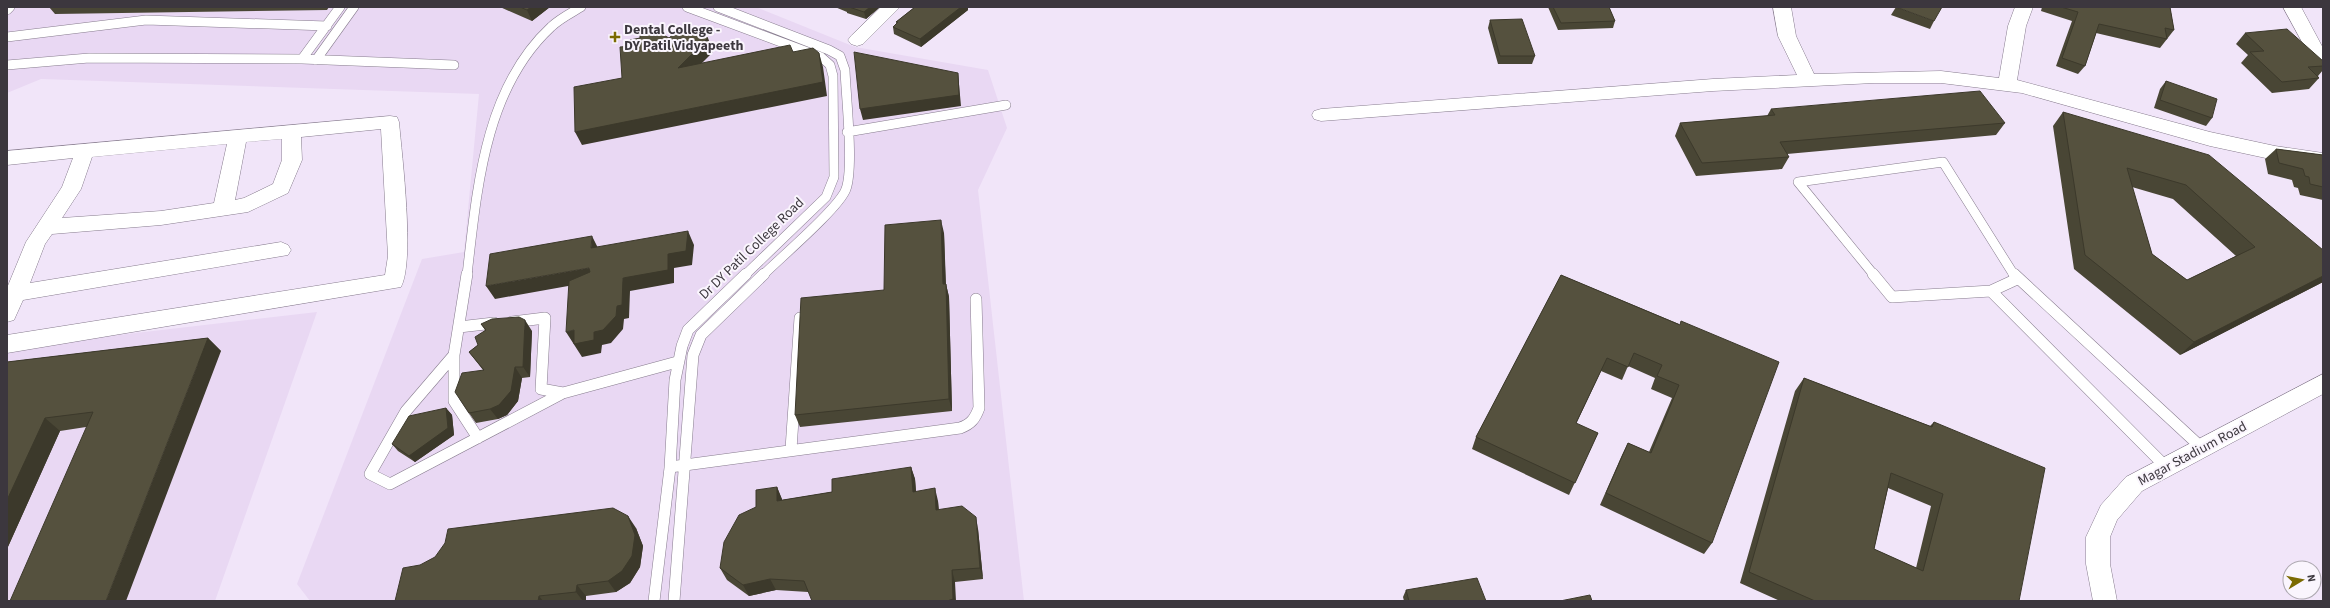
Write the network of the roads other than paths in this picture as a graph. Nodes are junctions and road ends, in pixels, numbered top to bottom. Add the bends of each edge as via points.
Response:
1 (10, 7) edge
2 (340, 7) edge
3 (354, 7) edge
4 (581, 7) edge
5 (687, 7) edge
6 (718, 7) edge
7 (891, 7) edge
8 (1782, 7) edge
9 (2292, 7) edge
10 (7, 10) edge
11 (2021, 13) edge
12 (327, 26) junction
13 (7, 37) edge
14 (857, 40) dead end
15 (302, 59) junction
16 (316, 60) junction
17 (2323, 64) edge
18 (7, 65) edge
19 (454, 65) dead end
20 (1809, 80) junction
21 (2007, 85) junction
22 (1006, 104) dead end
23 (1321, 115) dead end
24 (291, 132) junction
25 (847, 132) junction
26 (238, 137) junction
27 (85, 151) junction
28 (7, 158) edge
29 (2323, 160) edge
30 (223, 209) junction
31 (45, 228) junction
32 (281, 250) dead end
33 (396, 266) junction
34 (2017, 279) junction
35 (1991, 291) junction
36 (15, 293) junction
37 (976, 299) dead end
38 (7, 314) edge
39 (800, 318) edge
40 (459, 327) junction
41 (7, 334) edge
42 (7, 344) edge
43 (454, 355) junction
44 (677, 366) junction
45 (2323, 383) edge
46 (564, 393) junction
47 (478, 438) junction
48 (2202, 448) junction
49 (791, 450) junction
50 (686, 465) junction
51 (670, 467) junction
52 (2166, 467) junction
53 (654, 601) edge
54 (674, 601) edge
55 (2105, 601) edge

1 - 10 lane
2 - 12 lane
3 - 16 lane
4 - 40 lane via 552,28 517,68 503,96 487,146 475,205
5 - 44 lane, Dr DY Patil College Road via 821,57 830,66 833,76 834,177 826,197 688,330 679,348
6 - 25 lane, Dr DY Patil College Road via 840,56 845,70
7 - 14 street
8 - 20 street via 1791,51
9 - 17 street
11 - 21 street
12 - 13 lane via 146,20
12 - 15 lane
15 - 16 lane
15 - 18 lane via 88,58
16 - 19 lane
20 - 21 street via 1940,77
20 - 23 street
21 - 29 street via 2051,94 2241,146
22 - 25 lane
24 - 26 street
24 - 30 street via 292,160 281,188 248,205
24 - 33 street via 390,122 398,256
25 - 50 lane, Dr DY Patil College Road via 849,169 846,190 832,208 700,335 693,355
26 - 27 street
26 - 30 street
27 - 28 street
27 - 31 street via 71,189
30 - 31 street via 161,218
31 - 36 street via 36,242
32 - 36 street
33 - 41 street via 189,300
33 - 42 street via 394,280
34 - 35 lane
34 - 35 lane via 1943,162 1798,182 1892,297
34 - 48 lane
35 - 52 lane
36 - 38 street
37 - 49 lane via 979,408 975,420 960,428
39 - 49 lane
40 - 43 lane
40 - 46 lane via 544,318 541,389
43 - 47 lane via 454,401
43 - 47 lane via 406,411 370,474 390,484
44 - 46 lane
44 - 51 lane, Dr DY Patil College Road via 671,408
45 - 48 street, Magar Stadium Road
46 - 47 lane
48 - 52 street, Magar Stadium Road
49 - 50 lane
50 - 51 lane
50 - 54 lane, Dr DY Patil College Road
51 - 53 lane, Dr DY Patil College Road
52 - 55 street, Magar Stadium Road via 2134,484 2111,507 2098,531 2096,564

